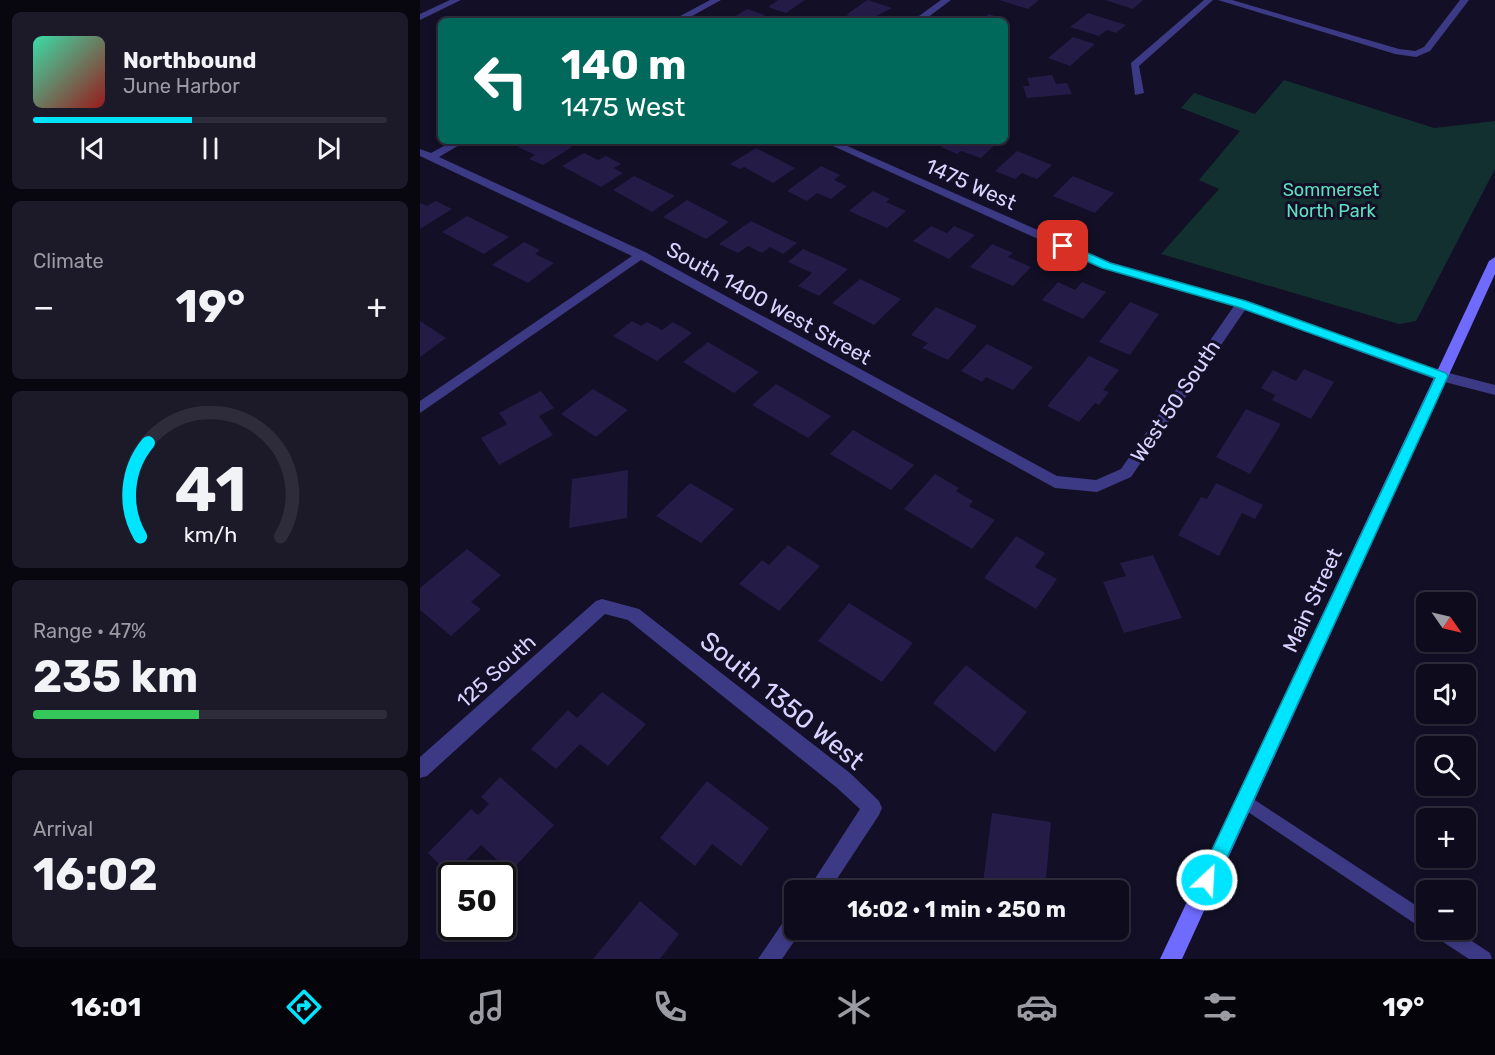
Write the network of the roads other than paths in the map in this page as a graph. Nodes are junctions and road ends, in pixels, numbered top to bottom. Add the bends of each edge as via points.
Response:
1 (457, 0) edge
2 (717, 0) edge
3 (947, 0) edge
4 (1209, 0) edge
5 (1222, 0) edge
6 (1465, 0) edge
7 (420, 17) edge
8 (682, 18) edge
9 (921, 18) edge
10 (1139, 93) dead end
11 (452, 144) edge
12 (834, 144) edge
13 (426, 154) edge
14 (640, 255) junction
15 (1495, 261) edge
16 (1242, 304) junction
17 (1442, 376) junction
18 (1495, 390) edge
19 (420, 408) edge
20 (1097, 486) joint
21 (602, 606) joint
22 (420, 769) edge
23 (1244, 801) junction
24 (825, 880) edge
25 (1416, 914) edge
26 (784, 938) edge
27 (1455, 940) edge
28 (769, 959) edge
29 (1171, 959) edge
30 (1484, 959) edge

1 - 7 street
2 - 8 street
3 - 9 street
4 - 10 street via 1134,65
5 - 6 street via 1416,54 1427,50
11 - 13 street
12 - 16 street, 1475 West via 1106,265
13 - 14 street, South 1400 West Street
14 - 19 street
14 - 20 street, South 1400 West Street via 1055,482
15 - 17 main road, Main Street
16 - 17 street, 1475 West
16 - 20 street, West 50 South via 1126,473
17 - 18 street, 1475 West
17 - 23 main road, Main Street
21 - 22 street, 125 South
21 - 24 street, South 1350 West via 633,614 843,780 872,808
23 - 25 lane
23 - 29 main road, Main Street
26 - 28 street
27 - 30 lane

